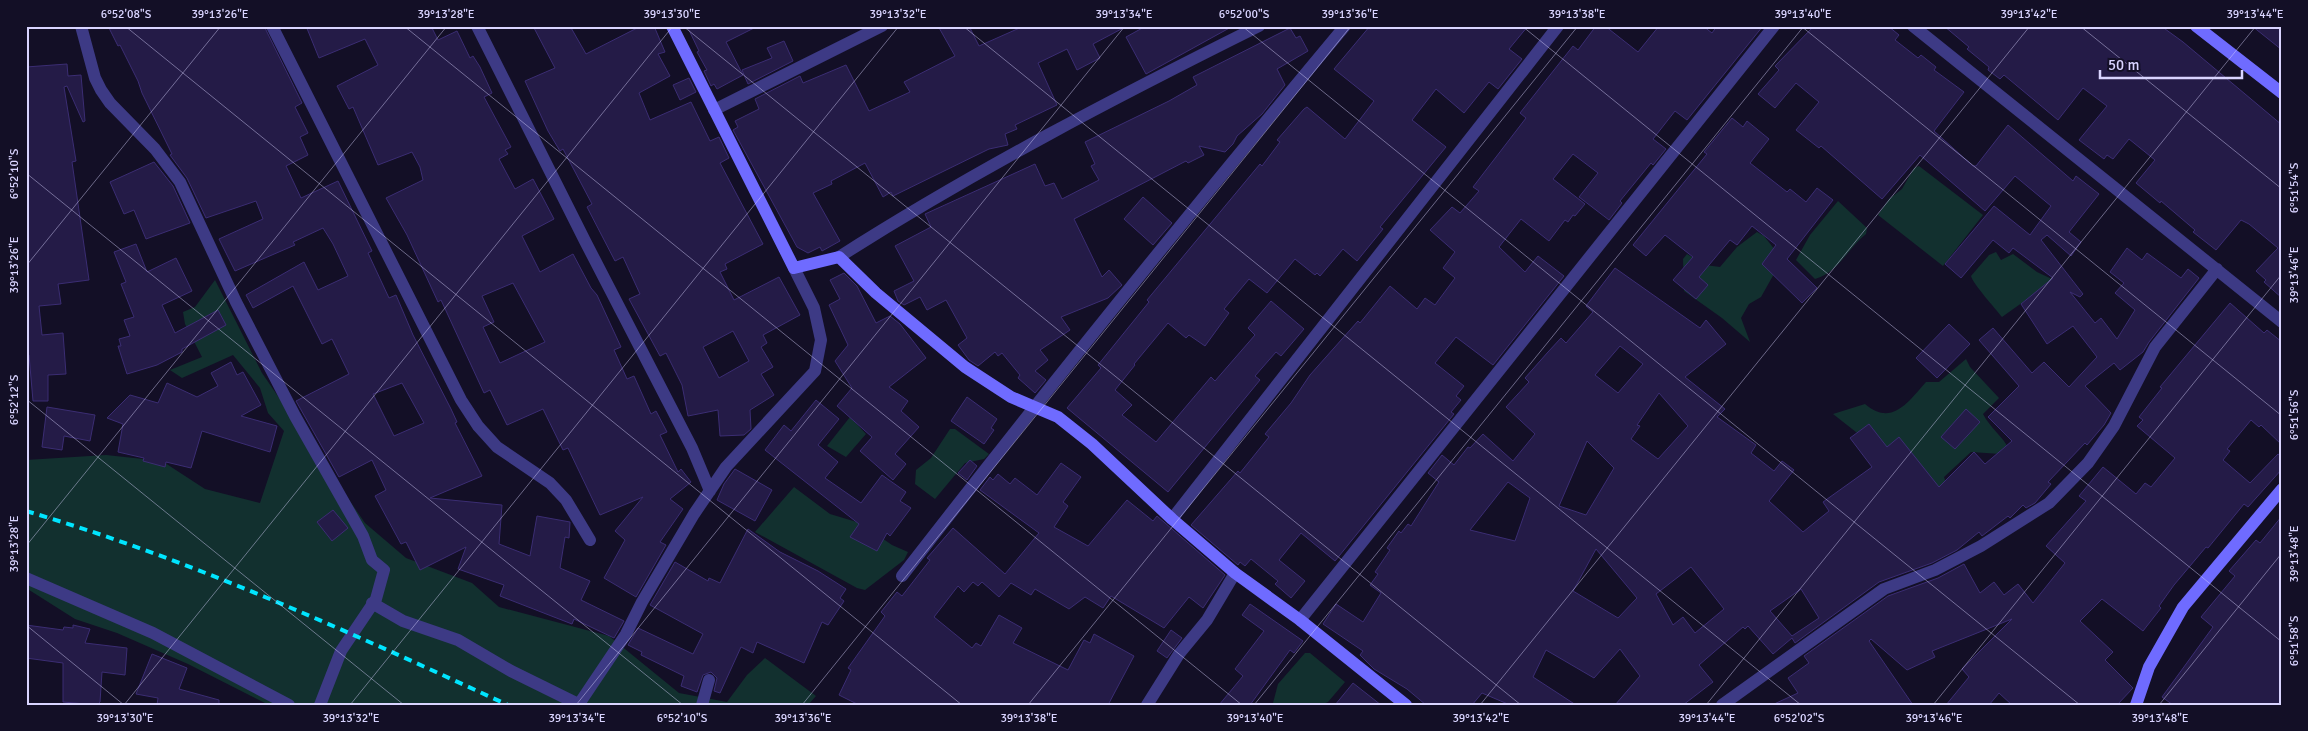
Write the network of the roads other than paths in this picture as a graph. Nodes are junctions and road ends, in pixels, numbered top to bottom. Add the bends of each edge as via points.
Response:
1 (81, 26) edge
2 (272, 26) edge
3 (478, 26) edge
4 (672, 26) edge
5 (882, 26) edge
6 (1259, 26) edge
7 (1345, 26) edge
8 (1558, 26) edge
9 (1774, 26) edge
10 (1913, 26) edge
11 (2196, 26) edge
12 (2282, 93) edge
13 (714, 110) junction
14 (839, 257) junction
15 (794, 268) junction
16 (2217, 269) junction
17 (2282, 322) edge
18 (1033, 407) junction
19 (2282, 489) edge
20 (710, 491) junction
21 (1172, 519) junction
22 (590, 540) dead end
23 (1235, 573) junction
24 (902, 576) dead end
25 (26, 578) edge
26 (372, 603) junction
27 (1300, 620) junction
28 (709, 680) dead end
29 (289, 705) edge
30 (320, 705) edge
31 (580, 705) edge
32 (702, 705) edge
33 (1147, 705) edge
34 (1406, 705) edge
35 (1722, 705) edge
36 (2136, 705) edge

1 - 26 street via 101,90 180,182 236,302 295,416 363,536 372,560 384,570
2 - 22 street via 461,400 497,447 550,483 566,500
3 - 20 street via 584,241 692,448
4 - 13 street
5 - 13 street
6 - 14 street via 979,172
7 - 18 street via 1196,204
8 - 21 street
9 - 27 street
10 - 16 street
11 - 12 street
13 - 15 street
14 - 15 street
14 - 18 street via 940,348 987,384
15 - 20 street via 814,308 821,340 816,371 726,467
16 - 17 street
16 - 35 street via 2155,347 2114,426 2088,463 2048,503 1981,546 1935,570 1884,589
18 - 21 street via 1058,417 1092,444
18 - 24 street
19 - 36 street via 2183,607 2148,667
20 - 31 street
21 - 23 street
23 - 27 street
23 - 33 street via 1207,620 1179,654
25 - 29 street via 153,633
26 - 30 street via 341,651
26 - 31 street via 402,621 458,640
27 - 34 street
28 - 32 street

